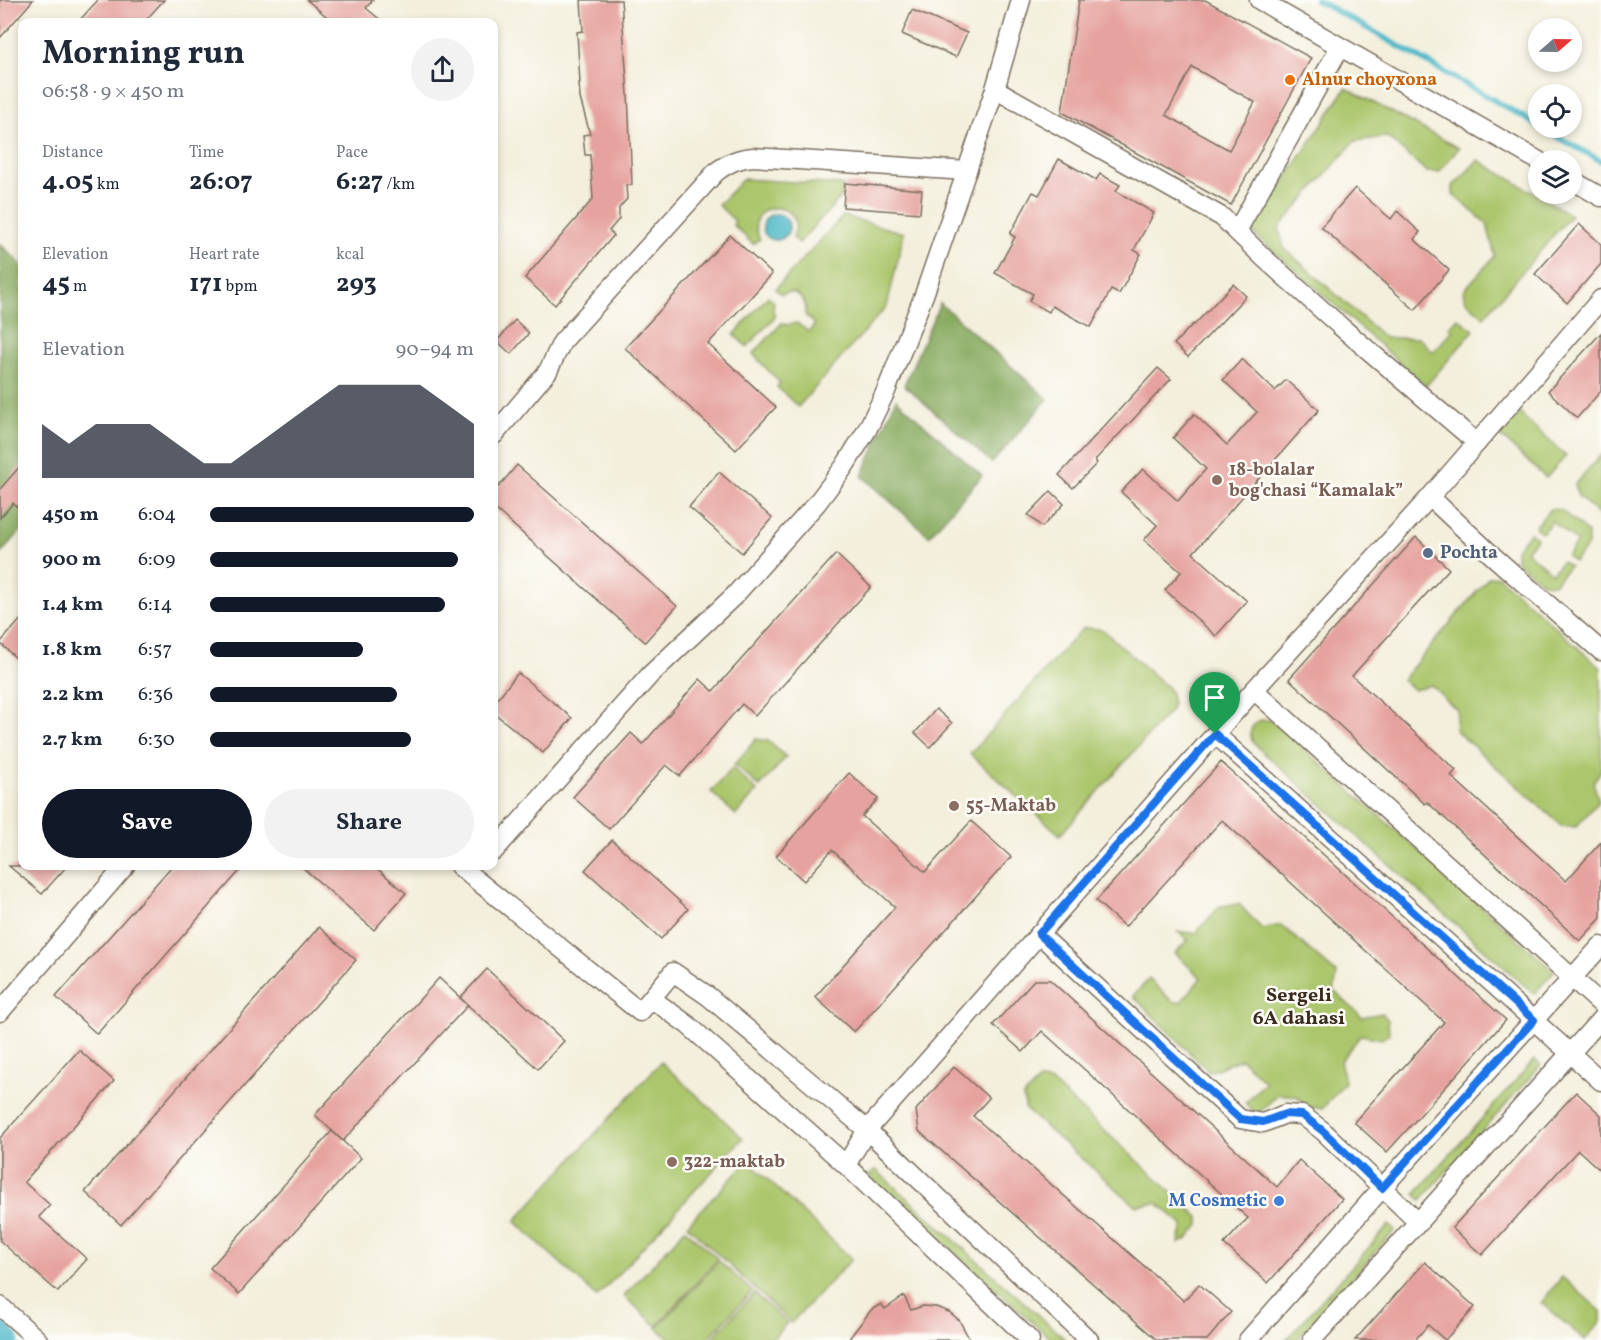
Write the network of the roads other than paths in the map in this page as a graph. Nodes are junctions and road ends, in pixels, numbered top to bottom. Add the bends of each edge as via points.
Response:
1 (1021, 0) edge
2 (1259, 0) edge
3 (1340, 46) junction
4 (995, 89) junction
5 (1528, 155) edge
6 (967, 171) junction
7 (1582, 186) edge
8 (1601, 197) edge
9 (1237, 231) junction
10 (1601, 299) edge
11 (498, 430) edge
12 (1477, 443) junction
13 (1430, 497) junction
14 (1601, 651) edge
15 (1254, 690) junction
16 (1215, 734) junction
17 (498, 846) edge
18 (122, 870) edge
19 (471, 870) edge
20 (1039, 934) junction
21 (1601, 946) edge
22 (1572, 978) junction
23 (652, 999) junction
24 (1601, 1004) edge
25 (0, 1012) edge
26 (1601, 1019) edge
27 (1534, 1020) junction
28 (1570, 1053) junction
29 (1601, 1081) edge
30 (867, 1130) junction
31 (846, 1166) junction
32 (1382, 1188) junction
33 (1419, 1223) junction
34 (0, 1306) edge
35 (38, 1340) edge
36 (1030, 1340) edge
37 (1089, 1340) edge
38 (1248, 1340) edge
39 (1312, 1340) edge

1 - 4 street
2 - 3 street
3 - 5 street
3 - 9 street
4 - 6 street
4 - 9 street via 1222,217
6 - 11 street via 753,157 729,163 716,172 562,342 548,371
6 - 17 street via 886,391 844,467 735,595 650,675
7 - 8 street
9 - 12 street via 1340,326
10 - 12 street
12 - 13 street
13 - 14 street
13 - 15 street
15 - 16 street
15 - 22 street
16 - 20 street
16 - 27 street
18 - 25 street
19 - 23 street via 640,1012
20 - 30 street
20 - 32 street via 1240,1119 1263,1122 1285,1114 1302,1115
21 - 22 street
22 - 24 street
22 - 27 street
23 - 30 street via 674,972
23 - 31 street via 688,1025
26 - 28 street
27 - 28 street
27 - 32 street
28 - 29 street
28 - 33 street
30 - 31 street
30 - 37 street
31 - 36 street
32 - 33 street
32 - 38 street
33 - 39 street
34 - 35 street

